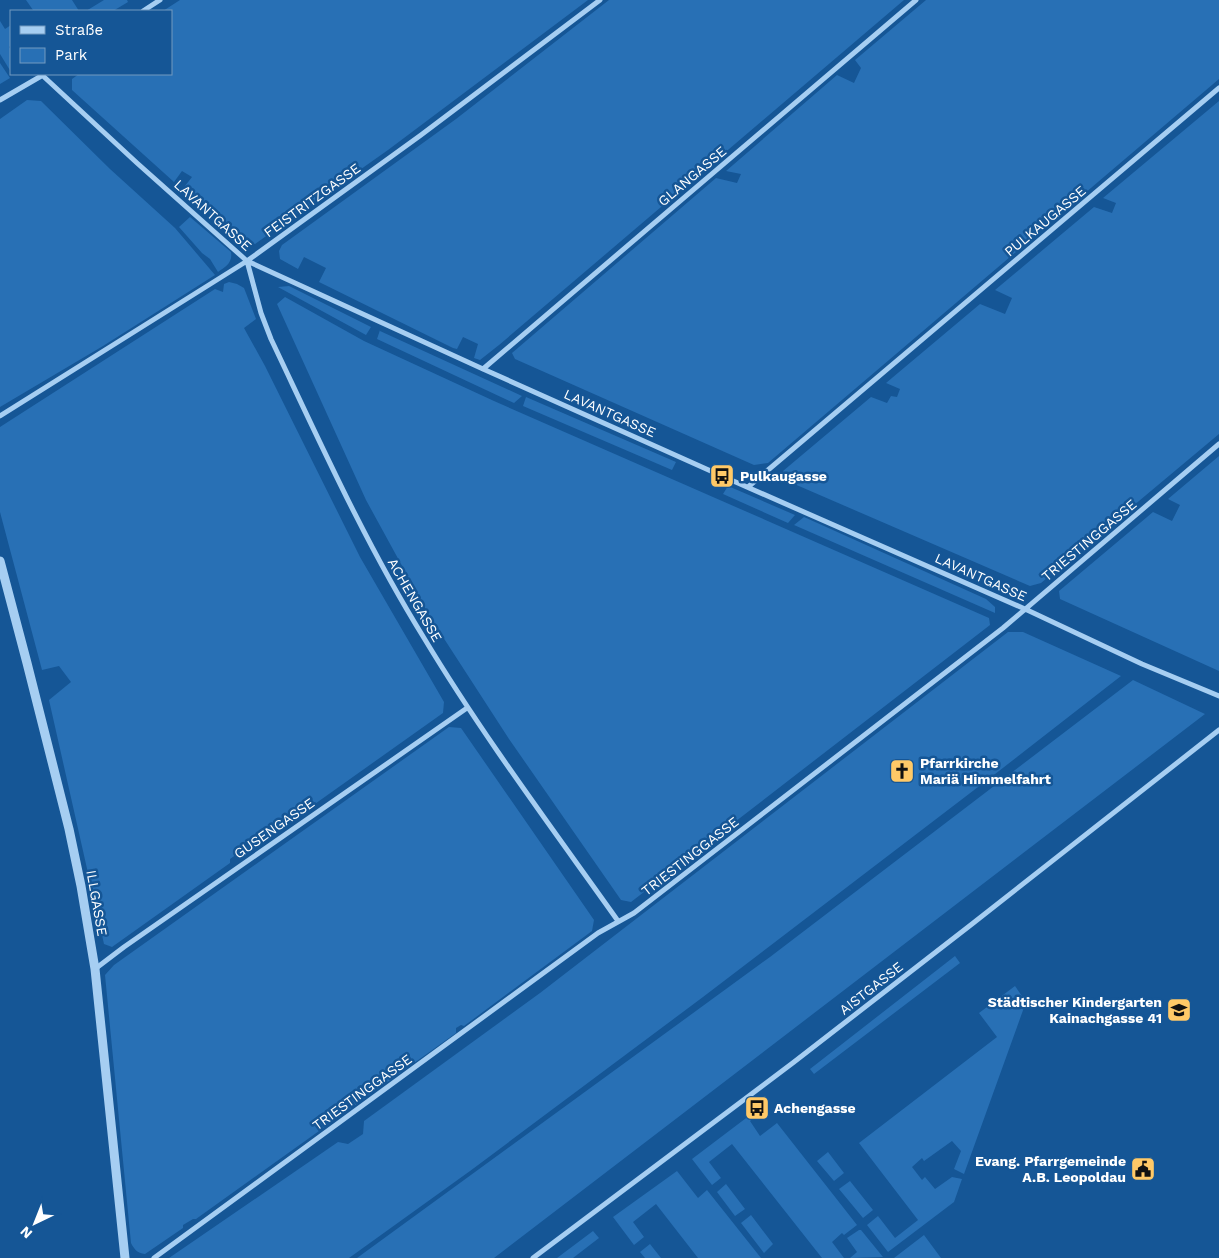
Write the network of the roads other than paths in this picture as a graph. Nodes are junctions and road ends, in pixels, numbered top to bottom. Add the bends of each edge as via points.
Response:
1 (160, 0) edge
2 (600, 0) edge
3 (916, 0) edge
4 (144, 10) edge
5 (43, 75) edge
6 (1219, 88) edge
7 (0, 100) edge
8 (247, 261) junction
9 (483, 369) junction
10 (0, 416) edge
11 (1219, 444) edge
12 (748, 487) junction
13 (0, 561) edge
14 (1025, 609) junction
15 (1219, 696) edge
16 (467, 708) junction
17 (1219, 730) edge
18 (618, 922) junction
19 (95, 969) junction
20 (125, 1258) edge
21 (154, 1258) edge
22 (533, 1258) edge

1 - 4 street
2 - 8 street, FEISTRITZGASSE
3 - 9 street, GLANGASSE
5 - 7 street
5 - 8 street, LAVANTGASSE
6 - 12 street, PULKAUGASSE
8 - 9 street, LAVANTGASSE
8 - 10 street, FEISTRITZGASSE
8 - 16 street, ACHENGASSE via 271,339 348,501
9 - 12 street, LAVANTGASSE
11 - 14 street, TRIESTINGGASSE
12 - 14 street, LAVANTGASSE
13 - 19 street, ILLGASSE via 69,829
14 - 15 street, LAVANTGASSE
14 - 18 street, TRIESTINGGASSE via 634,913
16 - 18 street, ACHENGASSE
16 - 19 street, GUSENGASSE
17 - 22 street, AISTGASSE via 802,1056
18 - 21 street, TRIESTINGGASSE via 590,939
19 - 20 street, ILLGASSE

